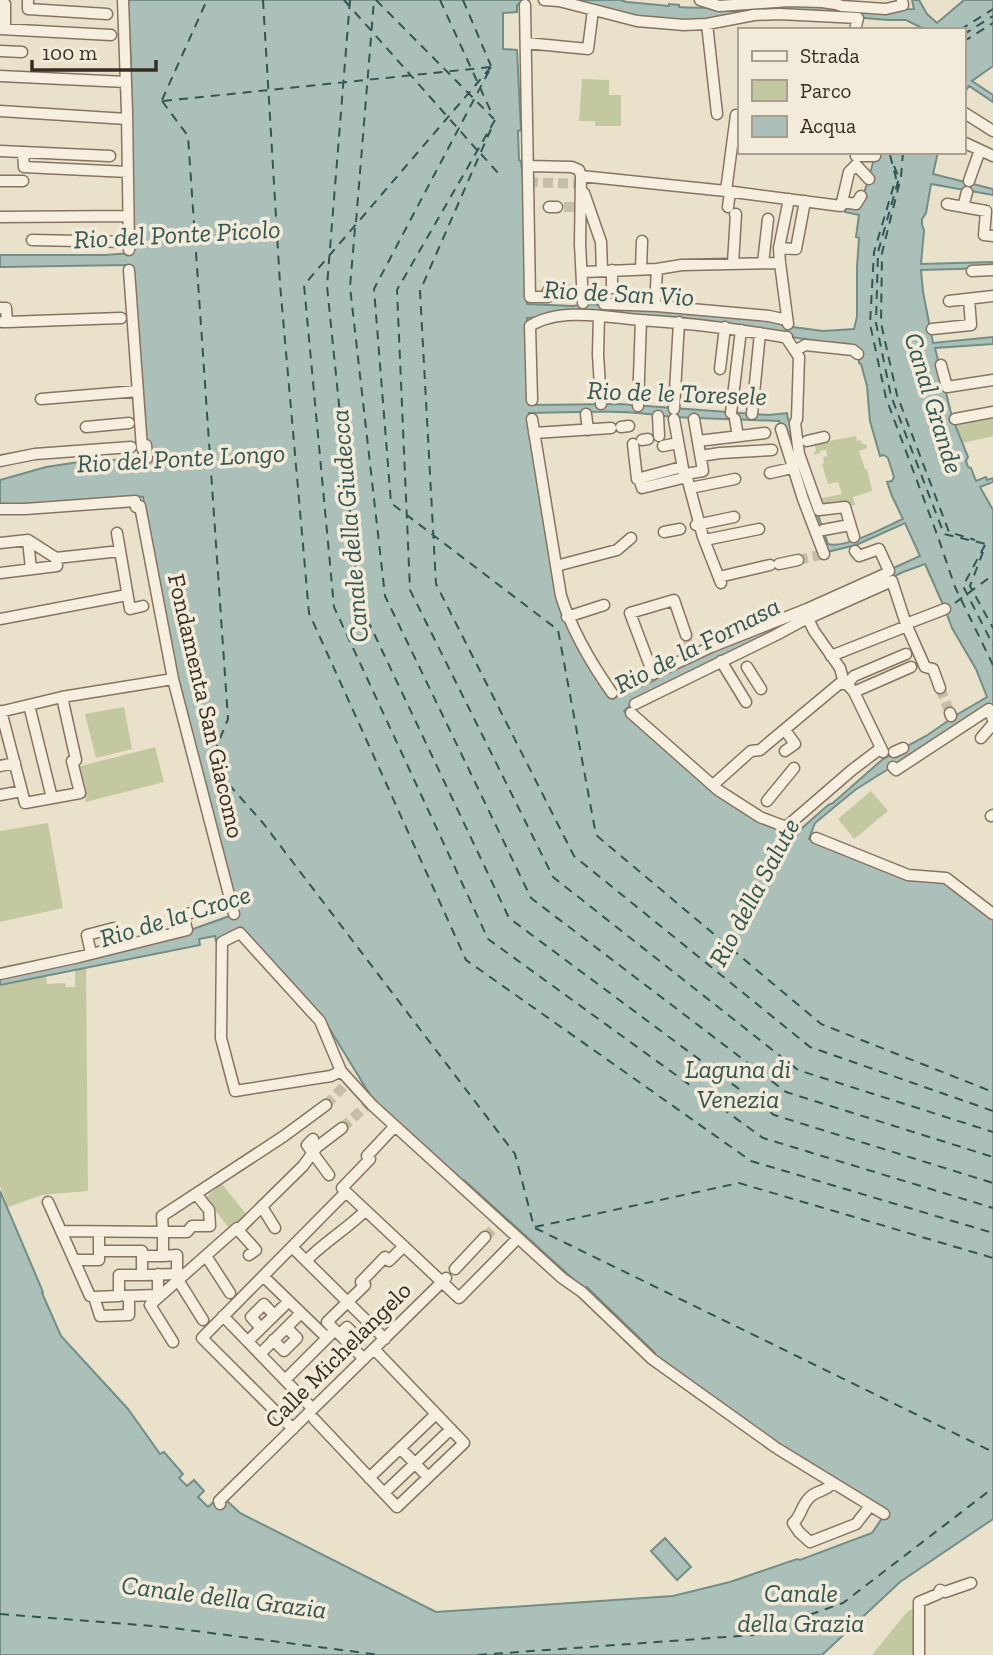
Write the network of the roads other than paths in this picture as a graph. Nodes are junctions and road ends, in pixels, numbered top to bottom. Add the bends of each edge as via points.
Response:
1 (29, 0) edge
2 (123, 0) edge
3 (544, 0) edge
4 (700, 0) edge
5 (902, 0) edge
6 (822, 1) edge
7 (866, 3) edge
8 (0, 4) edge
9 (887, 4) edge
10 (527, 5) edge
11 (593, 10) junction
12 (116, 14) junction
13 (744, 18) junction
14 (707, 24) junction
15 (856, 24) edge
16 (3, 26) edge
17 (745, 28) edge
18 (118, 35) junction
19 (526, 43) junction
20 (0, 51) edge
21 (22, 52) dead end
22 (0, 76) edge
23 (126, 82) junction
24 (0, 111) edge
25 (965, 113) edge
26 (737, 114) edge
27 (126, 119) junction
28 (993, 131) edge
29 (965, 143) edge
30 (980, 150) junction
31 (0, 151) edge
32 (24, 152) junction
33 (110, 156) dead end
34 (875, 156) dead end
35 (993, 156) edge
36 (855, 162) edge
37 (532, 166) junction
38 (128, 172) junction
39 (580, 177) junction
40 (869, 179) dead end
41 (0, 181) edge
42 (23, 181) dead end
43 (728, 192) junction
44 (861, 196) dead end
45 (789, 199) junction
46 (805, 201) junction
47 (842, 202) junction
48 (947, 204) dead end
49 (557, 207) junction
50 (963, 207) junction
51 (128, 216) junction
52 (0, 217) edge
53 (768, 219) dead end
54 (993, 236) edge
55 (32, 240) dead end
56 (642, 241) dead end
57 (779, 248) junction
58 (129, 256) junction
59 (733, 263) junction
60 (763, 263) junction
61 (780, 263) junction
62 (641, 269) junction
63 (657, 269) junction
64 (993, 270) edge
65 (607, 271) junction
66 (972, 271) dead end
67 (583, 272) junction
68 (570, 291) dead end
69 (993, 298) edge
70 (949, 301) dead end
71 (969, 302) junction
72 (583, 303) dead end
73 (604, 304) dead end
74 (622, 305) junction
75 (656, 306) junction
76 (0, 309) edge
77 (599, 316) junction
78 (128, 318) junction
79 (642, 320) junction
80 (4, 322) edge
81 (679, 322) junction
82 (725, 327) junction
83 (932, 329) dead end
84 (741, 330) junction
85 (760, 333) junction
86 (858, 354) dead end
87 (800, 360) junction
88 (942, 365) dead end
89 (720, 369) dead end
90 (993, 380) edge
91 (138, 391) junction
92 (41, 399) dead end
93 (532, 400) dead end
94 (601, 404) dead end
95 (638, 406) dead end
96 (993, 412) edge
97 (586, 414) dead end
98 (752, 414) dead end
99 (658, 416) dead end
100 (532, 419) dead end
101 (694, 419) dead end
102 (955, 419) dead end
103 (136, 423) junction
104 (86, 427) dead end
105 (620, 427) dead end
106 (781, 429) dead end
107 (588, 430) junction
108 (534, 433) junction
109 (765, 433) dead end
110 (738, 436) junction
111 (824, 437) dead end
112 (641, 441) dead end
113 (698, 441) junction
114 (801, 441) junction
115 (678, 443) junction
116 (772, 450) dead end
117 (701, 456) junction
118 (0, 461) edge
119 (792, 468) junction
120 (770, 472) dead end
121 (686, 477) junction
122 (736, 479) dead end
123 (0, 509) edge
124 (734, 517) dead end
125 (698, 525) junction
126 (850, 525) junction
127 (759, 528) dead end
128 (680, 529) dead end
129 (823, 530) dead end
130 (664, 532) dead end
131 (117, 533) dead end
132 (854, 537) dead end
133 (631, 538) dead end
134 (28, 540) junction
135 (705, 540) junction
136 (0, 543) edge
137 (120, 551) junction
138 (855, 551) dead end
139 (826, 553) dead end
140 (56, 558) junction
141 (798, 560) tunnel mouth
142 (556, 566) junction
143 (31, 569) junction
144 (0, 573) edge
145 (889, 575) junction
146 (127, 595) junction
147 (604, 605) dead end
148 (143, 606) dead end
149 (945, 609) dead end
150 (568, 617) junction
151 (0, 619) edge
152 (808, 619) junction
153 (907, 625) junction
154 (685, 635) tunnel mouth
155 (912, 651) junction
156 (831, 656) junction
157 (721, 661) junction
158 (747, 667) dead end
159 (911, 667) junction
160 (933, 669) junction
161 (173, 679) junction
162 (847, 684) junction
163 (940, 688) tunnel mouth
164 (761, 689) dead end
165 (612, 693) dead end
166 (62, 697) junction
167 (746, 702) dead end
168 (20, 704) junction
169 (1, 711) edge
170 (993, 722) edge
171 (785, 730) junction
172 (981, 738) dead end
173 (4, 739) edge
174 (785, 751) dead end
175 (15, 763) junction
176 (841, 763) dead end
177 (0, 766) edge
178 (893, 767) dead end
179 (794, 768) dead end
180 (847, 774) junction
181 (713, 785) junction
182 (22, 791) junction
183 (0, 795) edge
184 (52, 799) junction
185 (767, 801) dead end
186 (816, 838) dead end
187 (993, 914) edge
188 (236, 920) junction
189 (119, 947) junction
190 (91, 954) junction
191 (0, 975) edge
192 (341, 1071) junction
193 (326, 1105) tunnel mouth
194 (394, 1126) junction
195 (342, 1128) tunnel mouth
196 (313, 1139) dead end
197 (314, 1153) junction
198 (329, 1175) dead end
199 (346, 1192) junction
200 (196, 1194) junction
201 (48, 1202) dead end
202 (262, 1207) junction
203 (365, 1210) junction
204 (275, 1228) dead end
205 (238, 1230) junction
206 (61, 1231) junction
207 (99, 1231) junction
208 (163, 1232) junction
209 (485, 1237) tunnel mouth
210 (518, 1238) junction
211 (404, 1246) junction
212 (292, 1247) junction
213 (99, 1251) junction
214 (163, 1255) junction
215 (249, 1255) dead end
216 (142, 1256) junction
217 (206, 1256) junction
218 (74, 1260) junction
219 (306, 1261) junction
220 (455, 1269) dead end
221 (158, 1274) junction
222 (142, 1275) junction
223 (263, 1276) junction
224 (178, 1280) junction
225 (444, 1280) junction
226 (230, 1293) dead end
227 (124, 1296) junction
228 (94, 1297) junction
229 (289, 1301) junction
230 (348, 1302) junction
231 (301, 1313) junction
232 (223, 1316) junction
233 (203, 1320) dead end
234 (334, 1329) junction
235 (323, 1334) junction
236 (384, 1339) junction
237 (247, 1341) junction
238 (173, 1342) dead end
239 (374, 1349) junction
240 (260, 1354) junction
241 (364, 1359) junction
242 (285, 1380) junction
243 (314, 1414) junction
244 (436, 1414) junction
245 (293, 1429) junction
246 (451, 1429) junction
247 (400, 1448) junction
248 (415, 1464) junction
249 (428, 1477) junction
250 (369, 1478) junction
251 (833, 1483) junction
252 (384, 1493) junction
253 (220, 1504) dead end
254 (870, 1506) junction
255 (884, 1514) dead end
256 (971, 1583) dead end
257 (919, 1602) junction
258 (907, 1608) dead end
259 (919, 1655) edge

1 - 12 street via 28,9
2 - 12 street
3 - 11 street
4 - 6 street via 719,6
5 - 9 street via 903,5
6 - 7 street via 842,6
7 - 9 street
8 - 16 street via 5,4
10 - 19 street
11 - 14 street via 637,21
11 - 19 street via 588,49
12 - 18 street
13 - 14 street
13 - 15 street via 779,14
13 - 17 street
14 - 26 street via 714,114
16 - 18 street
18 - 23 street
19 - 37 street
20 - 21 street
22 - 23 street
23 - 27 street
24 - 27 street
25 - 28 street
26 - 43 street
27 - 38 street
29 - 30 street
30 - 35 street
30 - 50 street
31 - 32 street
32 - 33 street
32 - 38 street via 24,167
34 - 36 street
36 - 40 street
36 - 47 street
37 - 39 street via 572,167
37 - 49 street
38 - 51 street
39 - 43 street via 699,184
39 - 49 street
39 - 65 street
41 - 42 street
43 - 45 street
43 - 59 street via 737,214
44 - 47 street via 856,204
45 - 46 street
45 - 57 street
46 - 47 street via 841,206
46 - 57 street via 796,248
48 - 50 street
49 - 67 street via 580,244
49 - 68 street via 530,296
50 - 54 street via 986,211 984,235
51 - 52 street
51 - 58 street
53 - 60 street
55 - 58 street
56 - 62 street
57 - 61 street
58 - 78 street
59 - 60 street
59 - 63 street
60 - 61 street
61 - 75 street via 788,322 769,316
62 - 63 street
62 - 65 street
63 - 75 street
64 - 66 street
65 - 67 street
65 - 74 street via 612,288 622,285
67 - 72 street
69 - 71 street
70 - 71 street
71 - 83 street via 971,325
73 - 74 street
74 - 75 street
76 - 80 street via 6,308
77 - 79 street
77 - 93 street via 540,319 530,326
77 - 94 street
78 - 80 street
78 - 91 street
79 - 81 street
79 - 95 street
81 - 82 street
81 - 115 street via 674,414
82 - 84 street
82 - 89 street
84 - 85 street
84 - 110 street via 733,416
85 - 87 street via 787,338
85 - 98 street
86 - 87 street via 805,345
87 - 114 street via 794,423
88 - 90 street via 947,387
91 - 92 street
91 - 103 street
96 - 102 street
97 - 107 street
99 - 115 street via 661,441
100 - 108 street
101 - 113 street
103 - 104 street
103 - 118 street via 139,449 35,454
105 - 107 street
106 - 119 street
107 - 108 street
108 - 142 street
109 - 110 street
110 - 113 street
111 - 114 street
112 - 121 street via 637,479
113 - 117 street
114 - 126 street via 799,454 819,510 845,507
115 - 121 street
116 - 117 street
117 - 121 street via 703,471
119 - 120 street
119 - 139 street
121 - 122 street
121 - 125 street
123 - 161 street, Fondamenta San Giacomo via 138,501
124 - 125 street
125 - 135 street
126 - 129 street
126 - 132 street
127 - 135 street
128 - 130 street
131 - 137 street
133 - 142 street via 617,550
134 - 136 street
134 - 140 street
134 - 143 street
135 - 141 street via 720,580
137 - 140 street
137 - 146 street
138 - 145 street via 859,556 879,549
140 - 143 street via 57,566
142 - 150 street
143 - 144 street
145 - 152 street
145 - 153 street
145 - 154 street via 653,674 630,613 674,600
146 - 148 street via 130,609
146 - 151 street
147 - 150 street
149 - 153 street
150 - 165 street
152 - 156 street
152 - 157 street
153 - 155 street
153 - 156 street
155 - 159 street
155 - 160 street via 925,667
155 - 162 street
156 - 162 street
157 - 167 street
157 - 181 street via 633,708
158 - 164 street
159 - 160 street via 915,675
159 - 162 street
160 - 163 street
161 - 166 street
161 - 188 street, Fondamenta San Giacomo
162 - 171 street
162 - 180 street via 889,752
166 - 168 street
166 - 184 street via 80,793
168 - 169 street
168 - 184 street
169 - 173 street
170 - 172 street
170 - 178 street via 989,709 896,770
171 - 174 street via 795,744
171 - 181 street via 760,750 751,751
173 - 175 street
175 - 177 street
175 - 182 street
176 - 180 street
179 - 185 street
180 - 181 street via 790,829
182 - 183 street
182 - 184 street via 25,803
186 - 187 street via 908,876 946,878
188 - 189 street via 183,915 187,929
188 - 192 street via 320,1020
188 - 192 street via 222,942 221,1038 235,1091
189 - 190 street
189 - 190 street via 114,928 86,931
190 - 191 street
192 - 194 street via 347,1084
193 - 200 street
194 - 199 street via 342,1188
194 - 210 street via 497,1225
195 - 197 street
196 - 197 street via 307,1145
197 - 198 street
197 - 202 street
199 - 203 street
199 - 212 street
200 - 208 street via 162,1216
200 - 208 street via 209,1210 210,1226
201 - 206 street
202 - 204 street
202 - 205 street
203 - 211 street
203 - 219 street
205 - 215 street via 256,1250
205 - 217 street
206 - 207 street
206 - 218 street
207 - 208 street
207 - 213 street
208 - 214 street
209 - 220 street
210 - 225 street, Calle Michelangelo via 459,1298
210 - 251 street via 652,1359
211 - 225 street
211 - 230 street via 361,1282 365,1285
212 - 219 street
212 - 223 street
213 - 216 street via 142,1251
213 - 218 street via 99,1259
214 - 216 street
214 - 221 street via 177,1255 177,1274
216 - 222 street
217 - 224 street
217 - 226 street
218 - 228 street
219 - 230 street
221 - 222 street
221 - 227 street via 158,1295
222 - 227 street via 119,1275
223 - 229 street
223 - 232 street
224 - 233 street
224 - 238 street via 150,1305
225 - 236 street, Calle Michelangelo
227 - 228 street
227 - 228 street via 129,1315 100,1315
229 - 231 street
229 - 237 street
230 - 234 street
230 - 236 street
231 - 235 street
231 - 240 street
232 - 237 street
232 - 245 street via 202,1338
234 - 235 street
234 - 241 street
235 - 242 street
236 - 239 street, Calle Michelangelo
237 - 240 street
239 - 241 street, Calle Michelangelo
239 - 244 street
240 - 242 street
241 - 243 street, Calle Michelangelo
242 - 243 street
243 - 245 street, Calle Michelangelo
243 - 250 street
244 - 246 street
244 - 247 street
245 - 253 street, Calle Michelangelo
246 - 248 street
246 - 249 street via 464,1443
247 - 248 street
247 - 250 street
248 - 249 street
248 - 252 street
249 - 252 street via 397,1507
250 - 252 street
251 - 254 street
251 - 254 street via 811,1495 793,1523 810,1542 856,1524
254 - 255 street
256 - 257 street via 945,1592 938,1586 938,1594
257 - 258 street
257 - 259 street

